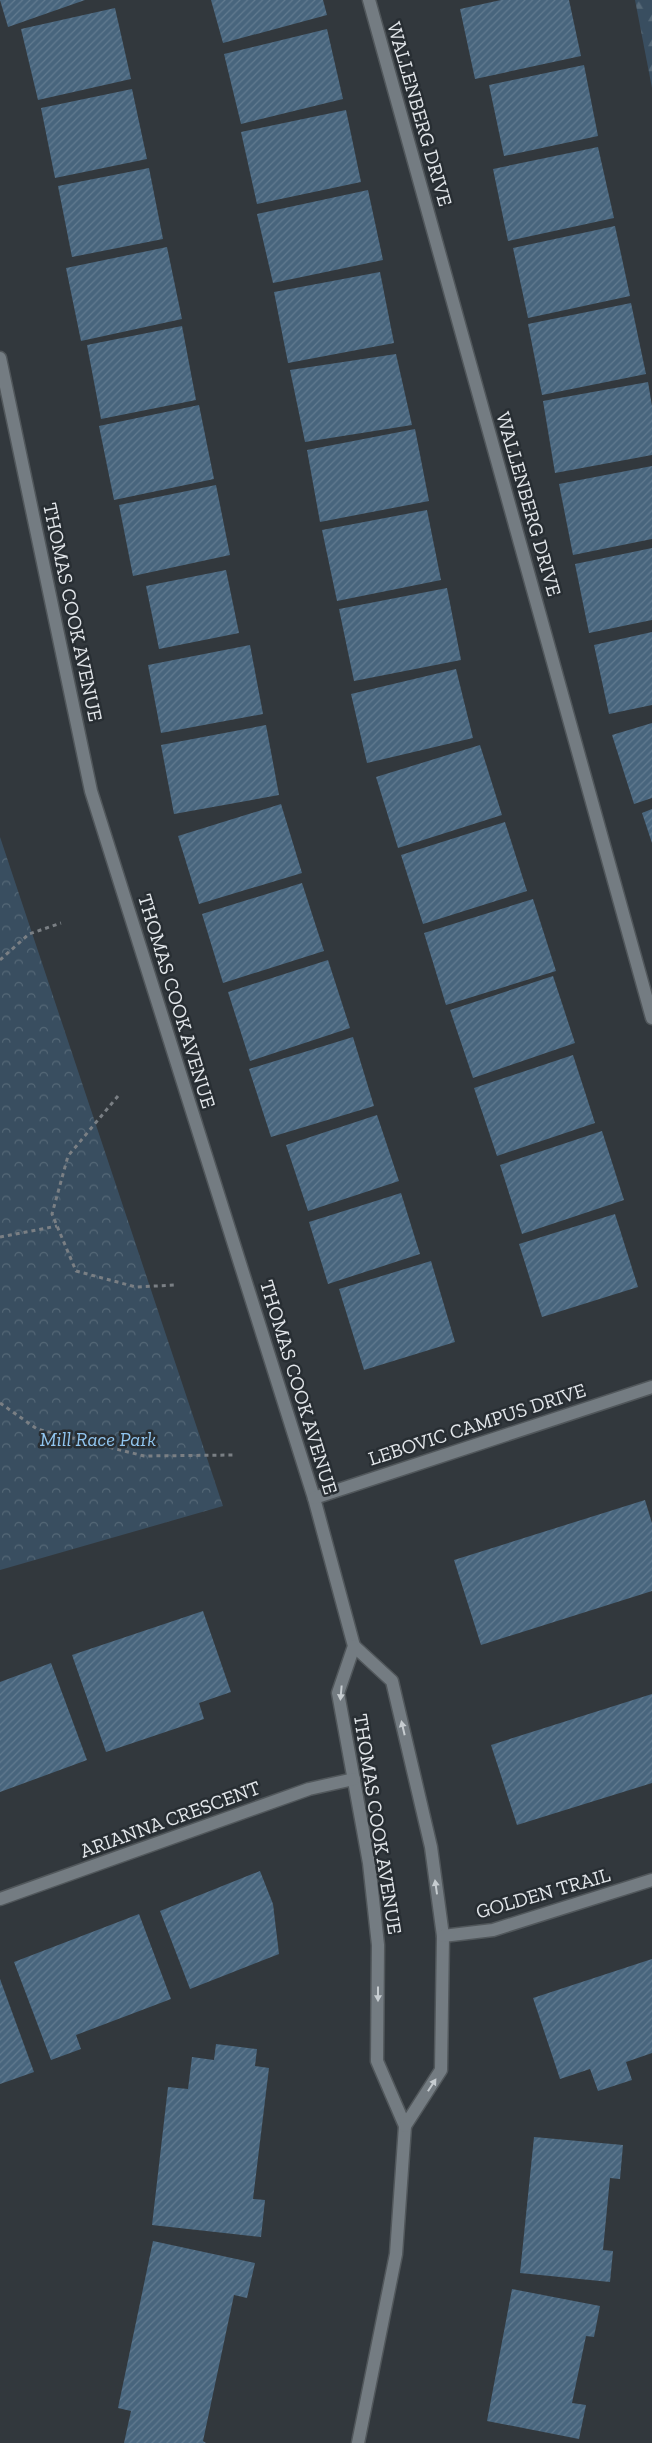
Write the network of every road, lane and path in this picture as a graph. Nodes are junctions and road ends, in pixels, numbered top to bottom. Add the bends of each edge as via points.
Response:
1 (369, 0) edge
2 (0, 358) edge
3 (61, 923) dead end
4 (0, 960) edge
5 (652, 1018) edge
6 (118, 1096) dead end
7 (57, 1226) junction
8 (0, 1237) edge
9 (176, 1285) dead end
10 (652, 1387) edge
11 (0, 1403) edge
12 (233, 1455) dead end
13 (314, 1498) junction
14 (354, 1646) junction
15 (354, 1779) junction
16 (652, 1880) edge
17 (0, 1899) edge
18 (443, 1936) junction
19 (405, 2126) junction
20 (358, 2443) edge

1 - 5 street, WALLENBERG DRIVE
2 - 13 street, THOMAS COOK AVENUE via 91,791
3 - 4 path via 29,934
6 - 7 path via 68,1156 52,1214
7 - 8 path
7 - 9 path via 76,1272 136,1287
10 - 13 street, LEBOVIC CAMPUS DRIVE
11 - 12 path via 37,1429 144,1456
13 - 14 street, THOMAS COOK AVENUE
14 -> 15 street, THOMAS COOK AVENUE via 338,1693
18 -> 14 street, THOMAS COOK AVENUE via 431,1847 392,1681
15 - 17 street, ARIANNA CRESCENT via 301,1792
15 -> 19 street, THOMAS COOK AVENUE via 369,1863 378,1945 378,2061
16 - 18 street, GOLDEN TRAIL via 492,1930
19 -> 18 street, THOMAS COOK AVENUE via 441,2070
19 - 20 street, THOMAS COOK AVENUE via 396,2254

